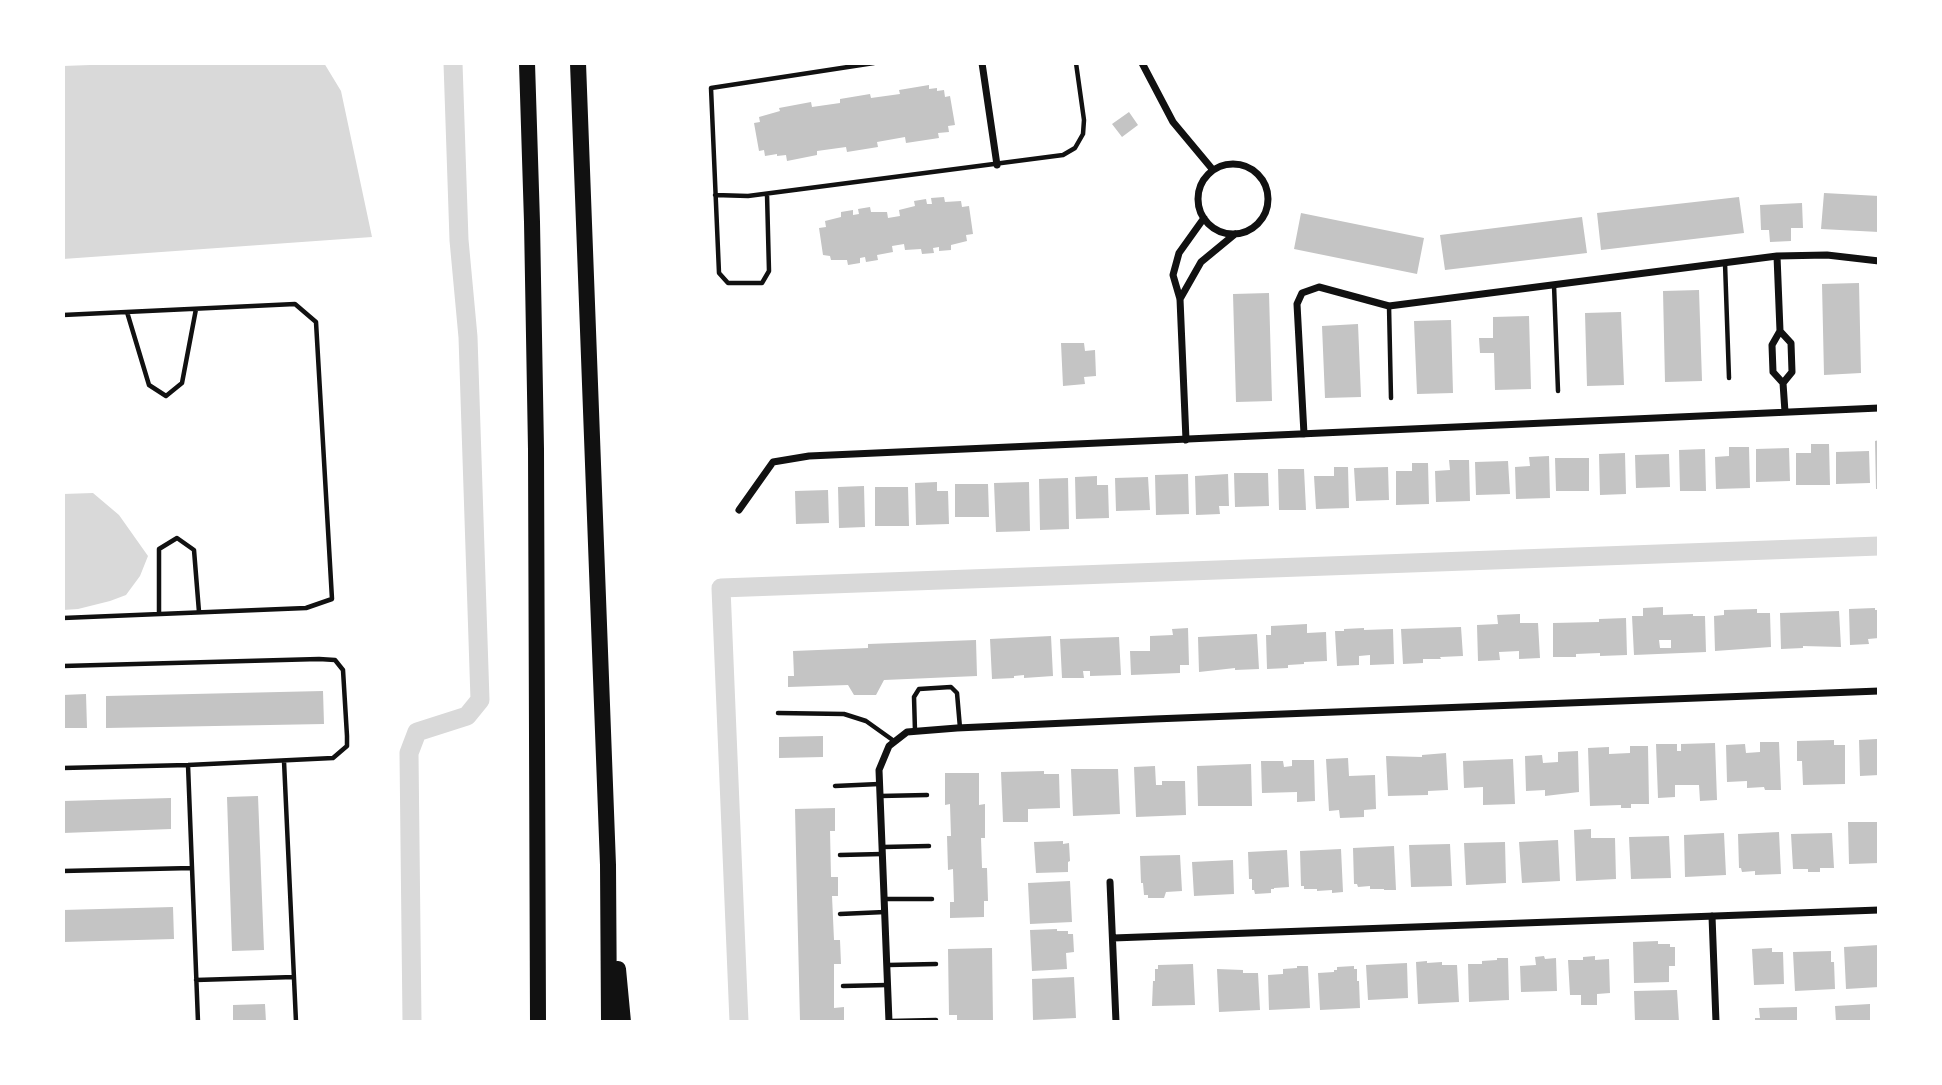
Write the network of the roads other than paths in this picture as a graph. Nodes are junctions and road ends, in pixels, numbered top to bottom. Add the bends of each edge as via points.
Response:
1 (527, 63) edge
2 (578, 63) edge
3 (874, 63) edge
4 (982, 63) edge
5 (1076, 63) edge
6 (1142, 63) edge
7 (997, 165) junction
8 (1213, 170) junction
9 (767, 194) junction
10 (715, 195) junction
11 (1204, 218) junction
12 (1235, 234) junction
13 (1777, 256) junction
14 (1879, 261) edge
15 (1725, 263) junction
16 (1554, 285) junction
17 (1180, 299) junction
18 (1389, 306) junction
19 (195, 309) junction
20 (127, 312) junction
21 (63, 315) edge
22 (1780, 331) junction
23 (1729, 378) dead end
24 (1783, 383) junction
25 (1558, 391) dead end
26 (1391, 398) dead end
27 (1879, 408) edge
28 (1785, 412) junction
29 (1304, 435) junction
30 (1186, 440) junction
31 (739, 510) dead end
32 (199, 612) junction
33 (159, 614) junction
34 (63, 618) edge
35 (63, 666) edge
36 (1879, 691) edge
37 (778, 713) dead end
38 (960, 728) junction
39 (915, 731) junction
40 (891, 743) junction
41 (284, 760) junction
42 (188, 765) junction
43 (63, 768) edge
44 (880, 784) junction
45 (835, 786) dead end
46 (927, 795) dead end
47 (880, 796) junction
48 (929, 846) dead end
49 (882, 851) junction
50 (840, 855) dead end
51 (608, 865) junction
52 (192, 868) junction
53 (63, 871) edge
54 (1110, 882) dead end
55 (884, 899) junction
56 (932, 899) dead end
57 (1879, 909) edge
58 (885, 912) junction
59 (840, 914) dead end
60 (1712, 916) junction
61 (1113, 938) junction
62 (936, 964) dead end
63 (887, 965) junction
64 (294, 977) junction
65 (196, 980) junction
66 (887, 985) junction
67 (843, 986) dead end
68 (936, 1020) dead end
69 (198, 1022) edge
70 (296, 1022) edge
71 (538, 1022) edge
72 (609, 1022) edge
73 (623, 1022) edge
74 (889, 1022) edge
75 (1116, 1022) edge
76 (1716, 1022) edge

1 - 71 highway via 536,449
2 - 51 highway
3 - 10 lane via 711,88
4 - 7 street
5 - 7 lane via 1084,120 1075,148 1063,155
6 - 8 street via 1173,122
7 - 9 lane
8 - 11 street via 1200,187 1199,208
8 - 12 street via 1234,163 1246,166 1264,181 1268,192 1264,216 1257,225
9 - 10 lane
9 - 10 lane via 769,271 762,284 728,283 719,273
11 - 12 street via 1212,227
11 - 17 street via 1179,253 1173,275
12 - 17 street via 1201,262
13 - 14 street
13 - 15 street
13 - 22 street
15 - 16 street
15 - 23 lane
16 - 18 street
16 - 25 lane
17 - 30 street
18 - 26 lane
18 - 29 street via 1319,287 1302,293 1297,304
19 - 20 lane
19 - 20 lane via 182,383 166,396 149,385
19 - 32 lane via 295,304 316,322 332,599 306,608
20 - 21 lane
22 - 24 street via 1772,345 1773,372
22 - 24 street via 1791,343 1792,372
24 - 28 street
27 - 28 street
28 - 29 street
29 - 30 street
30 - 31 street via 809,456 773,462
32 - 33 lane
32 - 33 lane via 194,550 177,538 159,549
33 - 34 lane
35 - 41 lane via 335,660 343,670 347,746 333,758
36 - 38 street
37 - 40 lane via 844,714 866,722
38 - 39 street
38 - 39 lane via 957,693 951,687 919,689 914,697
39 - 40 street
40 - 44 street via 879,770
41 - 42 lane
41 - 64 lane
42 - 43 lane
42 - 52 lane
44 - 45 lane
44 - 47 street
46 - 47 lane
47 - 49 street
48 - 49 lane
49 - 50 lane
49 - 55 street
51 - 72 highway
51 - 73 highway
52 - 53 lane
52 - 65 lane
54 - 61 street
55 - 56 lane
55 - 58 street
57 - 60 street
58 - 59 lane
58 - 63 street
60 - 61 street
60 - 76 street
61 - 75 street
62 - 63 lane
63 - 66 street
64 - 65 lane
64 - 70 lane
65 - 69 lane
66 - 67 lane
66 - 74 street
68 - 74 lane

